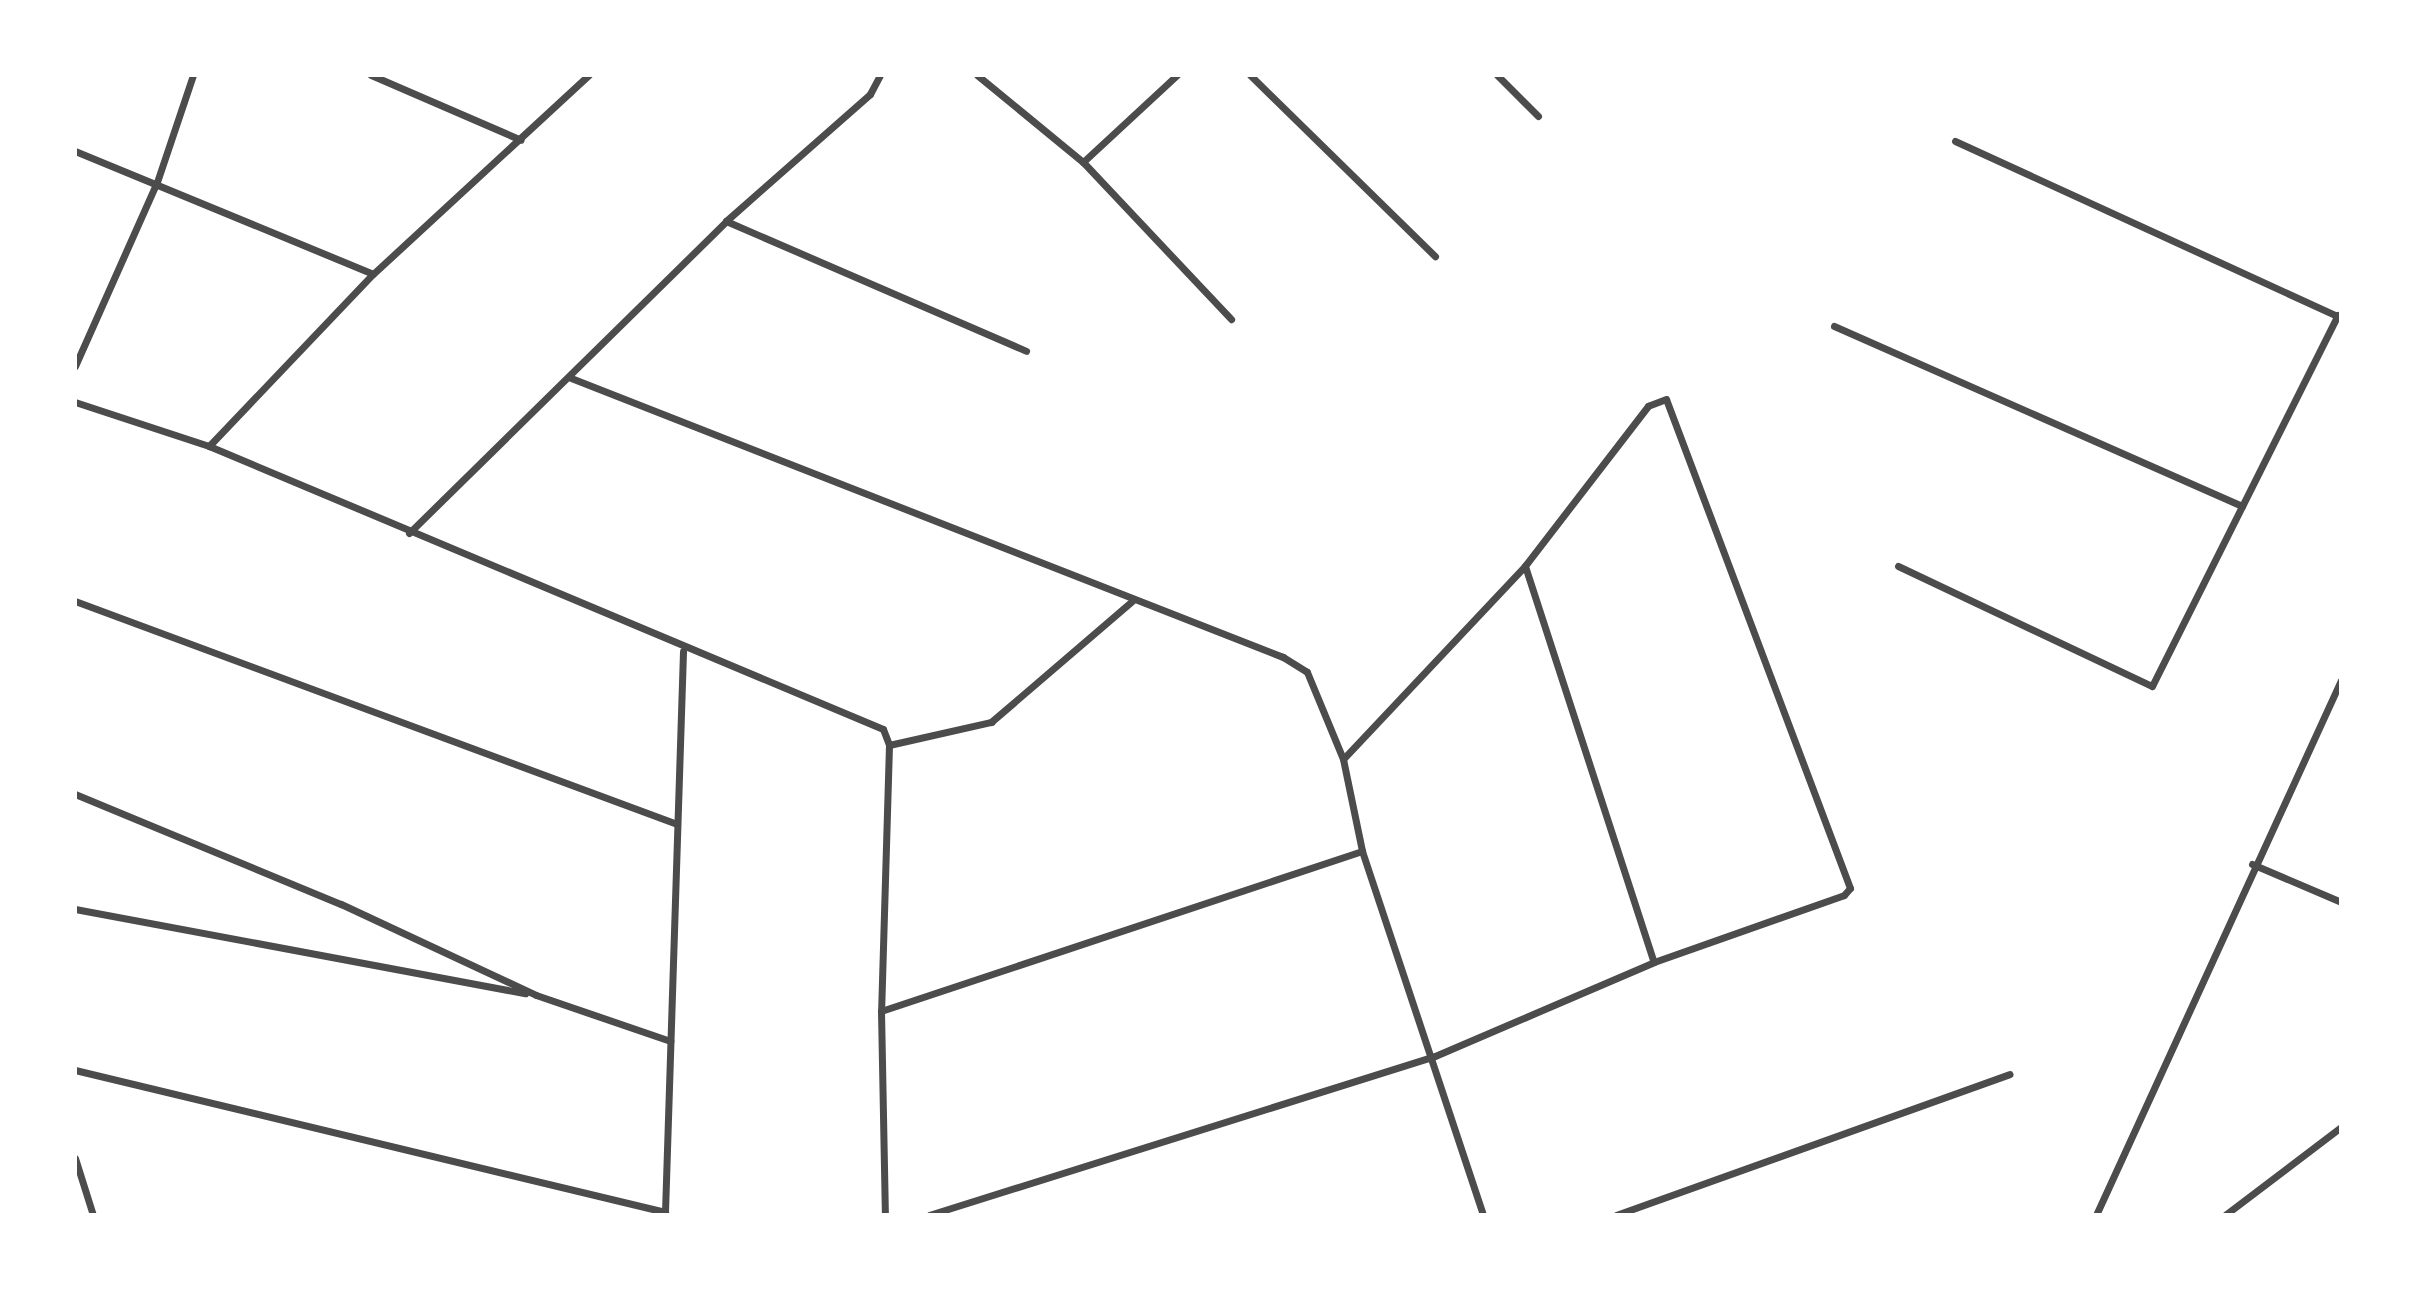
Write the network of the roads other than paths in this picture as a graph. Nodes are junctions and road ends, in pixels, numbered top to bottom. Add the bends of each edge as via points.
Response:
1 (194, 75) edge
2 (371, 75) edge
3 (589, 75) edge
4 (880, 75) edge
5 (977, 75) edge
6 (1177, 75) edge
7 (1250, 75) edge
8 (1497, 75) edge
9 (1538, 116) dead end
10 (521, 141) junction
11 (1955, 141) dead end
12 (75, 151) edge
13 (1083, 162) junction
14 (157, 181) junction
15 (726, 221) junction
16 (1435, 256) dead end
17 (373, 274) junction
18 (2339, 316) edge
19 (1230, 319) dead end
20 (1834, 326) dead end
21 (1026, 351) dead end
22 (75, 366) edge
23 (570, 378) junction
24 (75, 402) edge
25 (209, 446) junction
26 (2242, 506) junction
27 (409, 533) junction
28 (1898, 565) dead end
29 (1525, 566) junction
30 (75, 601) edge
31 (1132, 601) junction
32 (683, 650) junction
33 (2341, 680) edge
34 (889, 745) junction
35 (1343, 760) junction
36 (75, 794) edge
37 (677, 824) junction
38 (1362, 851) junction
39 (2252, 864) junction
40 (2341, 902) edge
41 (75, 909) edge
42 (1654, 962) junction
43 (536, 995) junction
44 (881, 1011) junction
45 (670, 1041) junction
46 (1435, 1056) junction
47 (75, 1070) edge
48 (2010, 1074) dead end
49 (2341, 1126) edge
50 (75, 1158) edge
51 (665, 1213) edge
52 (93, 1215) edge
53 (885, 1215) edge
54 (929, 1215) edge
55 (1483, 1215) edge
56 (1616, 1215) edge
57 (2095, 1215) edge
58 (2225, 1215) edge

1 - 14 street
2 - 10 street
3 - 10 street
4 - 15 street via 870,94
5 - 13 street
6 - 13 street
7 - 16 street
8 - 9 street
10 - 17 street
11 - 18 street
12 - 14 street
13 - 19 street
14 - 17 street
14 - 22 street
15 - 21 street
15 - 23 street
17 - 25 street
18 - 26 street
20 - 26 street
23 - 27 street
23 - 31 street
24 - 25 street
25 - 27 street
26 - 28 street via 2152,686
27 - 32 street
29 - 35 street
29 - 42 street
29 - 42 street via 1648,405 1666,399 1850,888 1844,895
30 - 37 street
31 - 34 street via 991,722
31 - 35 street via 1307,672
32 - 34 street via 883,729
32 - 37 street
33 - 39 street
34 - 44 street
35 - 38 street
36 - 43 street via 341,904
37 - 45 street
38 - 44 street
38 - 46 street
39 - 40 street
39 - 57 street
41 - 43 street
42 - 46 street
43 - 45 street
44 - 53 street
45 - 51 street
46 - 54 street
46 - 55 street
47 - 51 street
48 - 56 street
49 - 58 street
50 - 52 street

